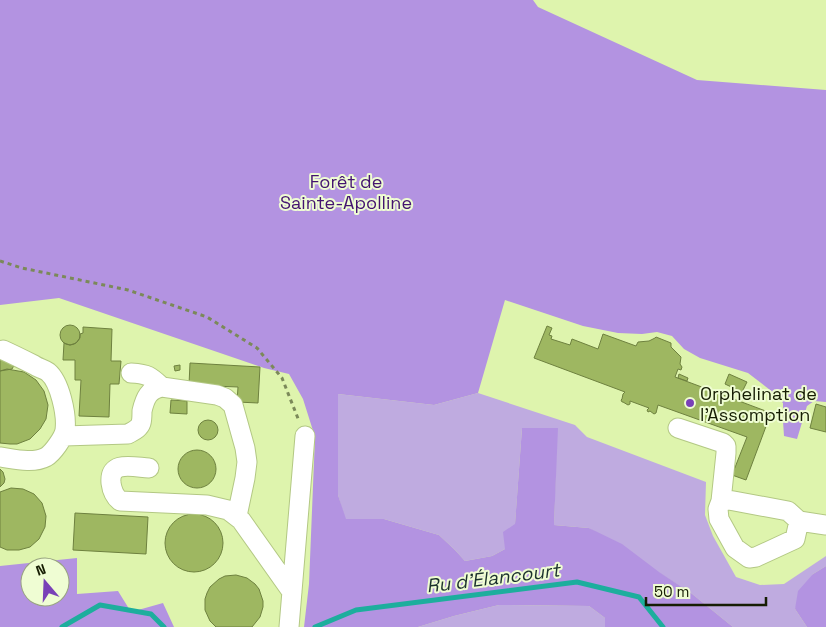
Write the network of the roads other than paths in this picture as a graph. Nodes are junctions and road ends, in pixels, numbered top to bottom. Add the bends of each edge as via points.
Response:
1 (3, 350) dead end
2 (131, 373) dead end
3 (162, 387) junction
4 (678, 428) dead end
5 (64, 436) junction
6 (305, 436) road end
7 (0, 457) edge
8 (149, 468) dead end
9 (721, 501) junction
10 (237, 516) junction
11 (800, 521) junction
12 (826, 525) edge
13 (292, 592) junction
14 (289, 627) edge

1 - 5 street via 48,372 59,388 64,407
2 - 3 street via 150,376
3 - 5 street via 149,392 142,409 141,423 128,434
3 - 10 street via 217,395 233,405 247,462
4 - 9 street via 726,446
5 - 7 street via 46,457 20,460
6 - 13 street
8 - 10 street via 118,467 113,470 112,489 120,501 207,505 228,510
9 - 11 street via 788,511
9 - 11 street via 719,519 735,548 749,558 795,538
10 - 13 street
11 - 12 street
13 - 14 street

